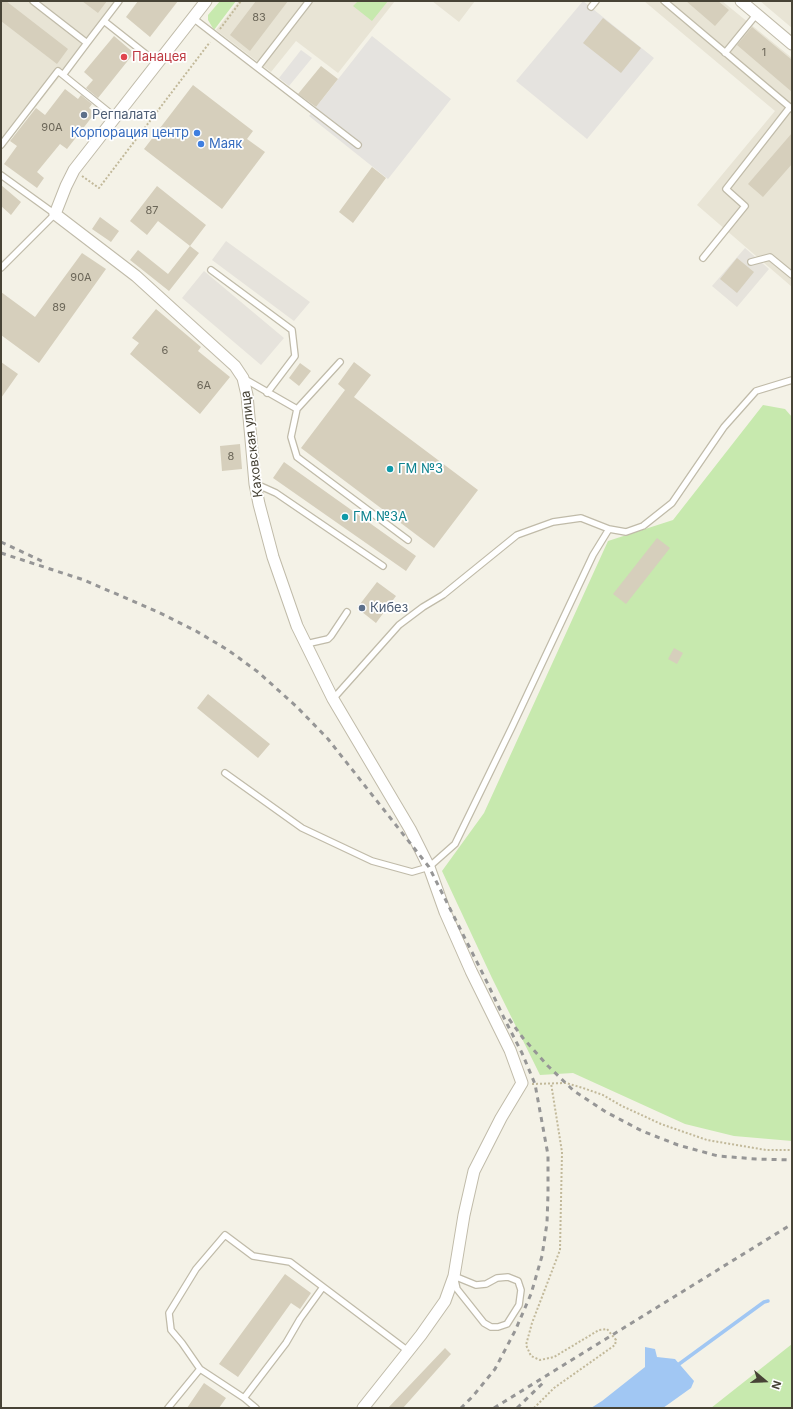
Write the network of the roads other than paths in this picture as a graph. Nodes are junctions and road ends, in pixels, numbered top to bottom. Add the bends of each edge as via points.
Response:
1 (33, 1) edge
2 (119, 1) edge
3 (206, 1) edge
4 (309, 1) edge
5 (596, 1) edge
6 (664, 1) edge
7 (741, 1) edge
8 (591, 7) dead end
9 (756, 15) junction
10 (194, 18) junction
11 (104, 21) junction
12 (87, 43) junction
13 (792, 44) edge
14 (724, 53) junction
15 (157, 63) junction
16 (258, 68) junction
17 (63, 75) junction
18 (791, 108) edge
19 (116, 117) junction
20 (2, 142) edge
21 (358, 145) dead end
22 (1, 175) edge
23 (55, 214) junction
24 (703, 258) dead end
25 (751, 262) dead end
26 (1, 268) edge
27 (211, 270) dead end
28 (792, 275) edge
29 (340, 362) dead end
30 (243, 378) junction
31 (792, 380) edge
32 (268, 393) junction
33 (297, 409) junction
34 (255, 484) junction
35 (609, 529) junction
36 (408, 540) dead end
37 (383, 566) dead end
38 (347, 612) dead end
39 (306, 644) junction
40 (333, 699) junction
41 (225, 773) dead end
42 (429, 867) junction
43 (454, 1276) junction
44 (323, 1287) junction
45 (408, 1351) junction
46 (200, 1369) junction
47 (244, 1398) junction
48 (168, 1408) edge
49 (256, 1408) edge
50 (363, 1408) edge

1 - 12 lane
2 - 11 lane
3 - 10 street
4 - 16 lane
5 - 8 lane
6 - 14 lane
7 - 9 street
9 - 13 street
9 - 14 lane
10 - 15 street
10 - 16 lane
11 - 12 lane
11 - 15 lane
12 - 17 lane
14 - 18 lane
15 - 19 street
16 - 21 lane
17 - 19 lane
17 - 20 lane via 58,71
18 - 24 lane via 726,189 745,206
19 - 23 street via 74,170
22 - 23 lane
23 - 26 lane
23 - 30 street, Каховская улица via 136,276 235,366
25 - 28 lane via 770,257
27 - 32 lane via 292,330 295,356
29 - 33 lane
30 - 32 lane
30 - 34 street, Каховская улица via 247,395
31 - 35 lane via 756,391 724,427 672,503 642,526 626,532
32 - 33 lane
33 - 36 lane via 292,437 297,457
34 - 37 lane via 276,493
34 - 39 street, Каховская улица via 272,557
35 - 40 lane via 582,518 553,522 517,535 443,595 399,624
35 - 42 lane via 593,555 455,844
38 - 39 lane via 328,639
39 - 40 street, Каховская улица
40 - 42 street, Каховская улица via 410,829
41 - 42 lane via 302,828 372,860 412,872
42 - 43 street, Каховская улица via 445,912 510,1050 522,1083 474,1171
43 - 43 lane via 458,1288 484,1323 491,1327 507,1324 518,1304 521,1290 518,1281 508,1277 497,1278 486,1284 476,1285
43 - 45 street via 445,1301
44 - 45 lane
44 - 46 lane via 290,1262 253,1256 225,1235 196,1268 169,1313 171,1330
44 - 47 lane via 286,1343
45 - 50 street
46 - 47 lane
46 - 48 lane
47 - 49 lane

